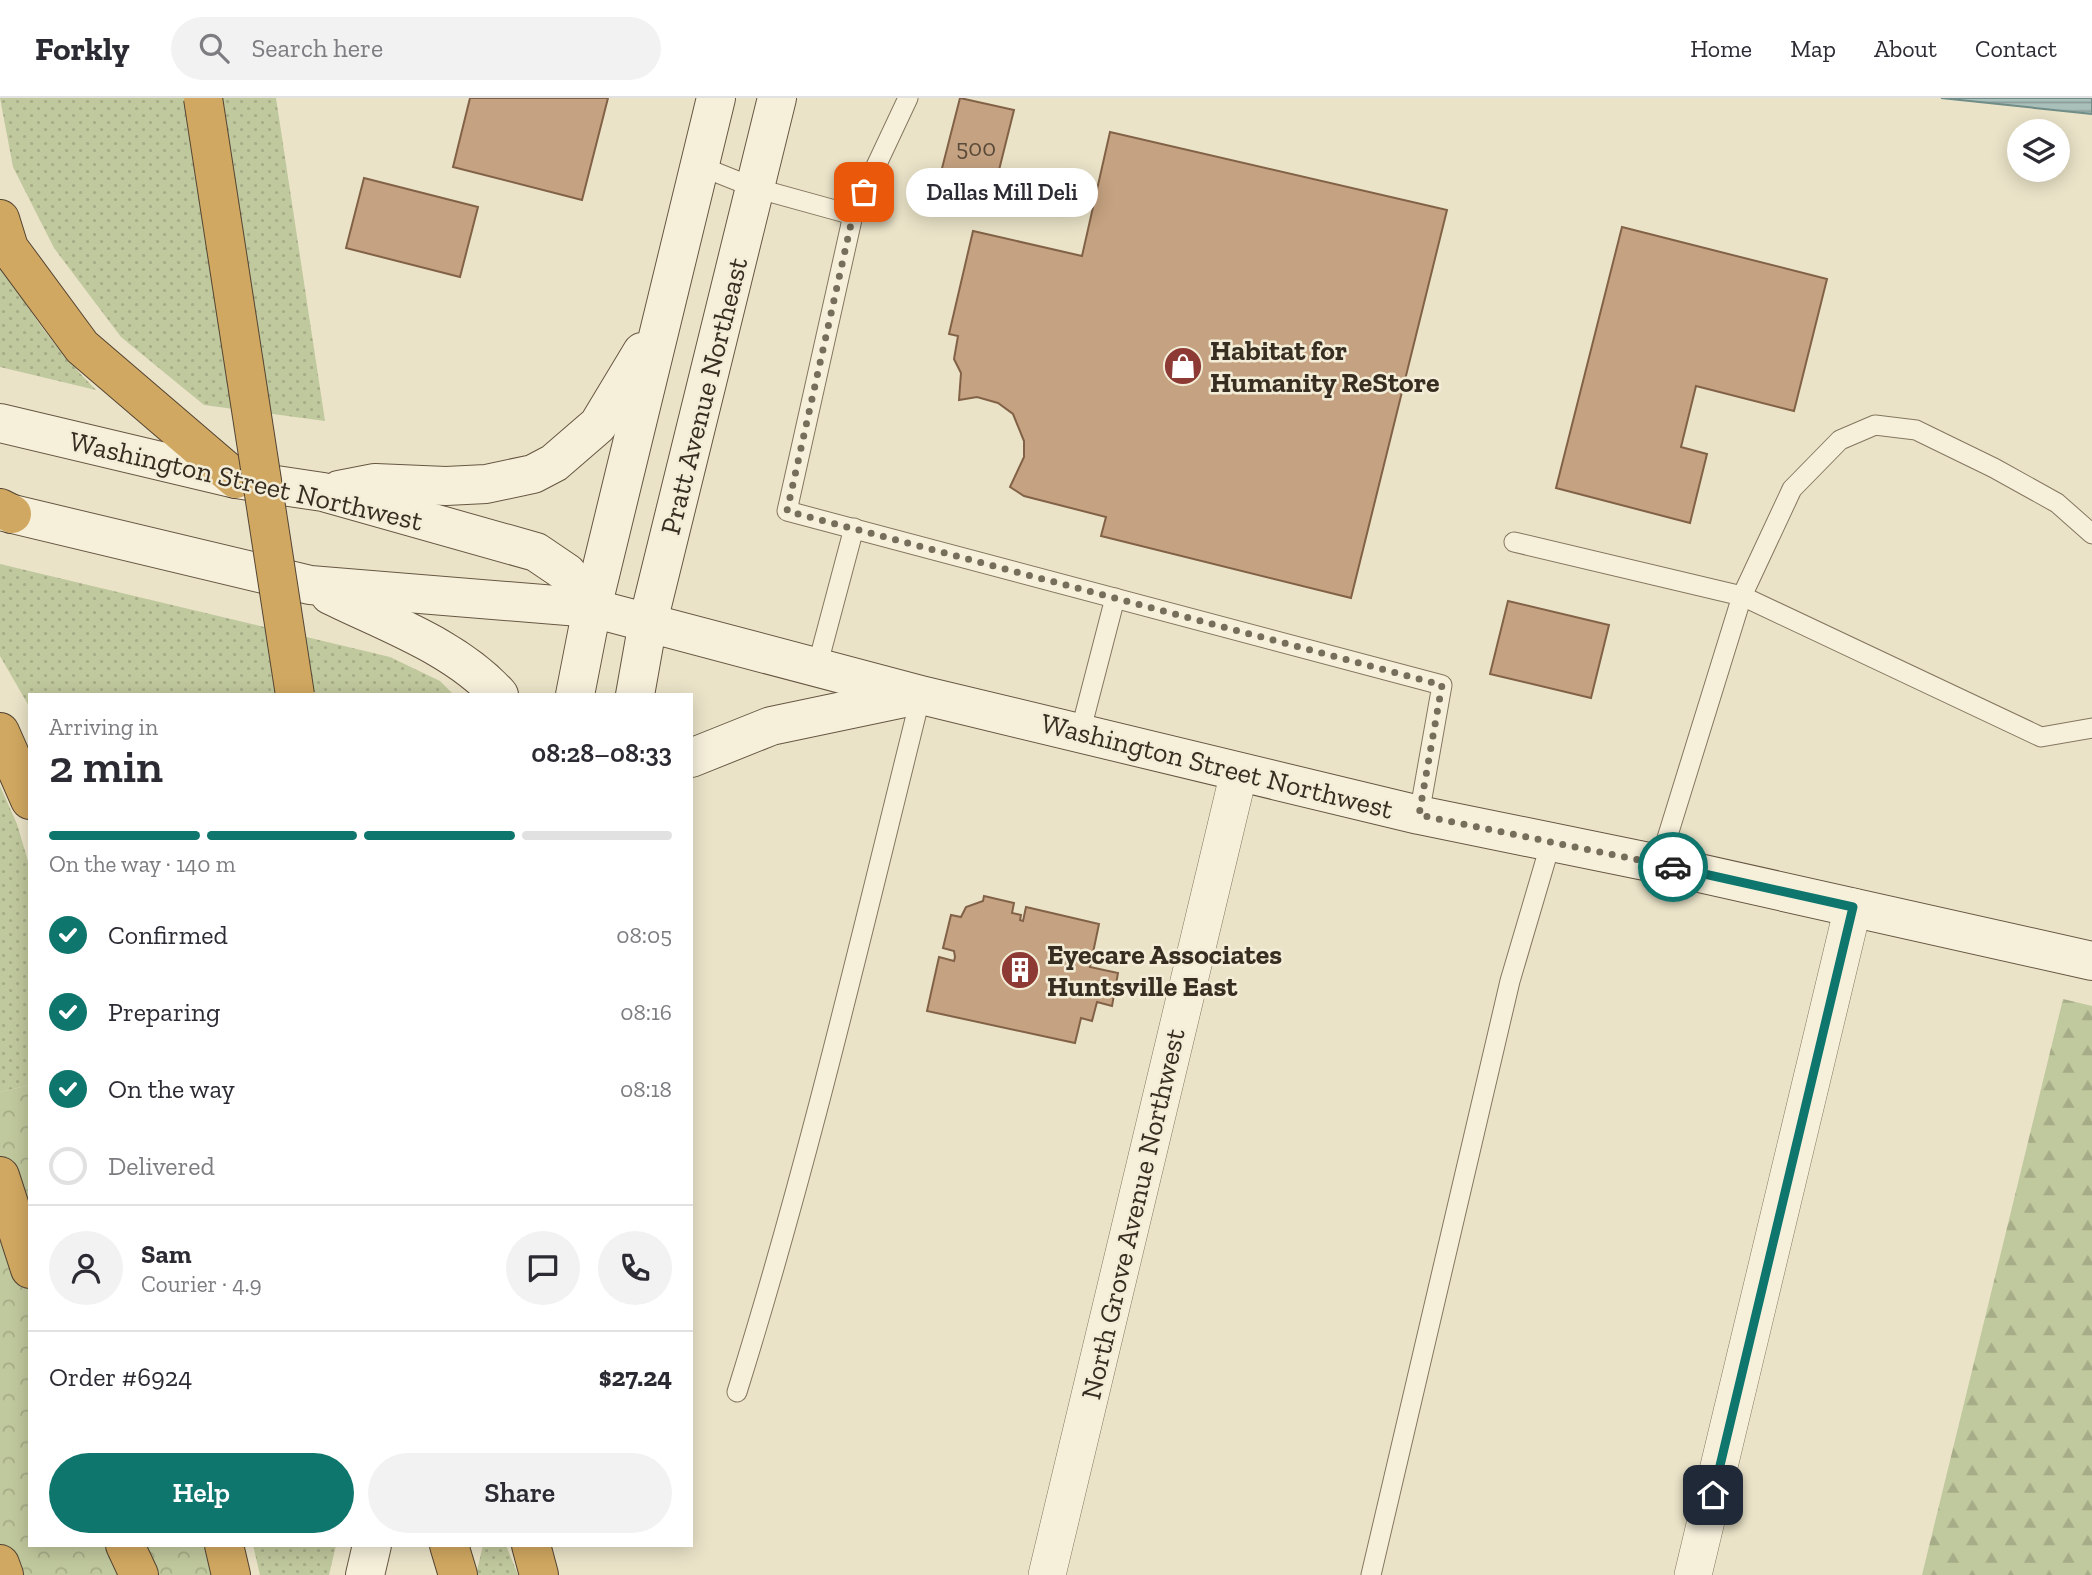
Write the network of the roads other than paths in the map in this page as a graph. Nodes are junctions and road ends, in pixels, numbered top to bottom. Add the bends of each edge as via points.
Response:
1 (203, 98) edge
2 (716, 98) edge
3 (777, 98) edge
4 (908, 98) edge
5 (700, 166) junction
6 (755, 188) junction
7 (853, 215) junction
8 (0, 219) edge
9 (662, 320) junction
10 (0, 423) edge
11 (236, 479) junction
12 (323, 492) junction
13 (4, 511) edge
14 (854, 528) junction
15 (2092, 534) edge
16 (1514, 542) dead end
17 (310, 585) junction
18 (1742, 596) junction
19 (1115, 598) junction
20 (592, 608) junction
21 (648, 622) junction
22 (817, 667) junction
23 (295, 693) edge
24 (497, 693) edge
25 (575, 693) edge
26 (635, 693) edge
27 (921, 695) junction
28 (2092, 728) edge
29 (0, 732) edge
30 (1080, 733) junction
31 (693, 757) edge
32 (1239, 772) junction
33 (28, 795) edge
34 (1419, 815) junction
35 (1550, 842) junction
36 (1659, 864) junction
37 (1853, 907) junction
38 (2092, 961) edge
39 (0, 1176) edge
40 (28, 1263) edge
41 (737, 1392) dead end
42 (126, 1547) edge
43 (224, 1547) edge
44 (372, 1547) edge
45 (442, 1547) edge
46 (450, 1547) edge
47 (532, 1547) edge
48 (0, 1564) edge
49 (4, 1575) edge
50 (139, 1575) edge
51 (231, 1575) edge
52 (365, 1575) edge
53 (435, 1575) edge
54 (458, 1575) edge
55 (539, 1575) edge
56 (1047, 1575) edge
57 (1371, 1575) edge
58 (1693, 1575) edge

1 - 23 highway, bridge
2 - 5 main road, Pratt Avenue Northeast
3 - 6 main road, Pratt Avenue Northeast
4 - 7 lane
5 - 6 lane
5 - 9 main road, Pratt Avenue Northeast
6 - 7 lane
6 - 21 main road, Pratt Avenue Northeast
7 - 14 lane via 787,511
8 - 11 highway via 9,248 82,347
9 - 12 main road via 597,425 554,463 533,474 486,484 376,483
9 - 20 main road, Pratt Avenue Northeast
10 - 11 main road, Washington Street Northwest
11 - 12 main road, Washington Street Northwest
12 - 20 main road, Washington Street Northwest via 536,552 567,573
13 - 17 main road, Washington Street Northwest
14 - 19 lane
14 - 22 lane
15 - 18 lane via 2057,503 1994,468 1916,430 1875,425 1840,440 1792,489
16 - 18 lane
17 - 20 main road, Washington Street Northwest
17 - 24 main road via 428,643 481,675
18 - 28 lane via 2041,737
18 - 36 lane
19 - 30 lane
19 - 34 lane via 1442,685
20 - 21 main road, Washington Street Northwest
20 - 25 main road, Pratt Avenue Northeast
21 - 22 main road, Washington Street Northwest
21 - 26 main road, Pratt Avenue Northeast
22 - 27 main road, Washington Street Northwest
27 - 30 main road, Washington Street Northwest
27 - 31 main road via 771,726
27 - 41 lane via 836,1036
29 - 33 highway
30 - 32 main road, Washington Street Northwest
32 - 34 main road, Washington Street Northwest
32 - 56 street, North Grove Avenue Northwest
34 - 35 main road, Washington Street Northwest
35 - 36 main road, Washington Street Northwest
35 - 57 lane via 1510,981
36 - 37 main road, Washington Street Northwest
37 - 38 main road, Washington Street Northwest
37 - 58 street
39 - 40 highway
42 - 50 highway
43 - 51 highway
44 - 52 main road
45 - 53 main road
46 - 54 highway
47 - 55 highway
48 - 49 highway

